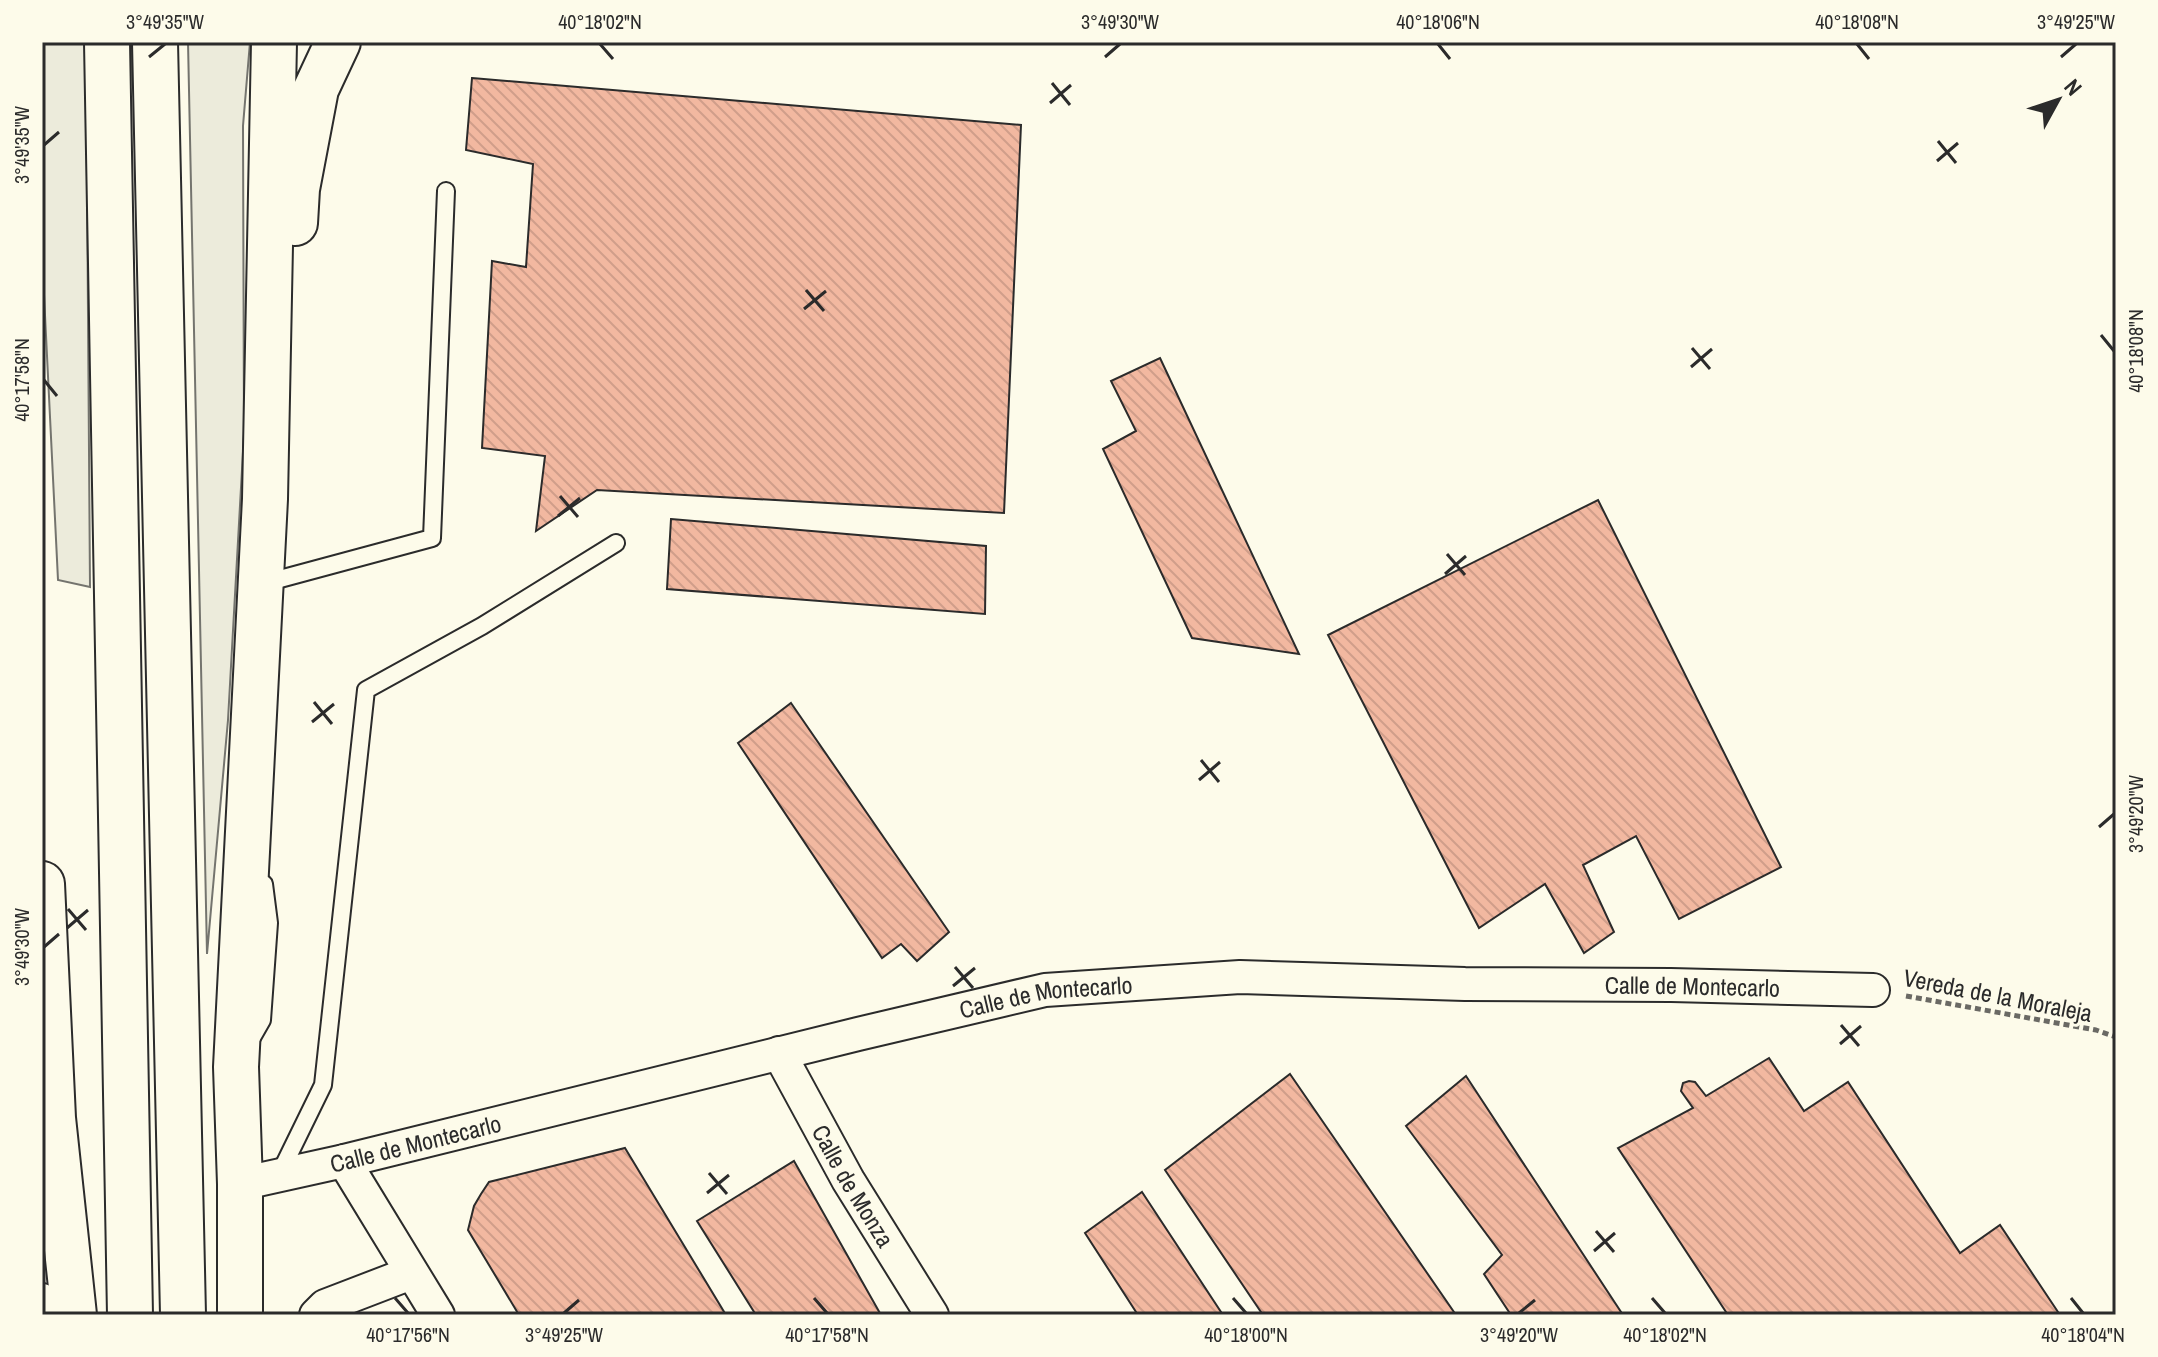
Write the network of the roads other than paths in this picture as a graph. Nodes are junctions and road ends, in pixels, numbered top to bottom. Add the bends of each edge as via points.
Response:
1 (107, 42) edge
2 (155, 42) edge
3 (274, 42) edge
4 (338, 42) edge
5 (446, 191) dead end
6 (265, 499) junction
7 (616, 543) dead end
8 (260, 585) junction
9 (42, 884) edge
10 (1873, 990) road end
11 (779, 1053) junction
12 (48, 1131) edge
13 (344, 1161) junction
14 (259, 1179) junction
15 (411, 1273) junction
16 (42, 1300) edge
17 (58, 1315) edge
18 (74, 1315) edge
19 (130, 1315) edge
20 (183, 1315) edge
21 (240, 1315) edge
22 (316, 1315) edge
23 (438, 1315) edge
24 (932, 1315) edge

1 - 19 highway
2 - 20 highway
3 - 6 highway
4 - 6 highway via 316,89 297,189 291,301
5 - 8 lane via 432,538
6 - 8 highway
7 - 14 lane via 366,690 323,1085
8 - 14 highway via 236,1067
9 - 12 highway
10 - 11 street, Calle de Montecarlo via 1240,977 1045,990
11 - 13 street, Calle de Montecarlo
11 - 24 street, Calle de Monza via 848,1180
12 - 18 highway
13 - 14 street, Calle de Montecarlo
13 - 15 street
14 - 21 highway
15 - 22 street via 325,1306
15 - 23 street
16 - 17 street

